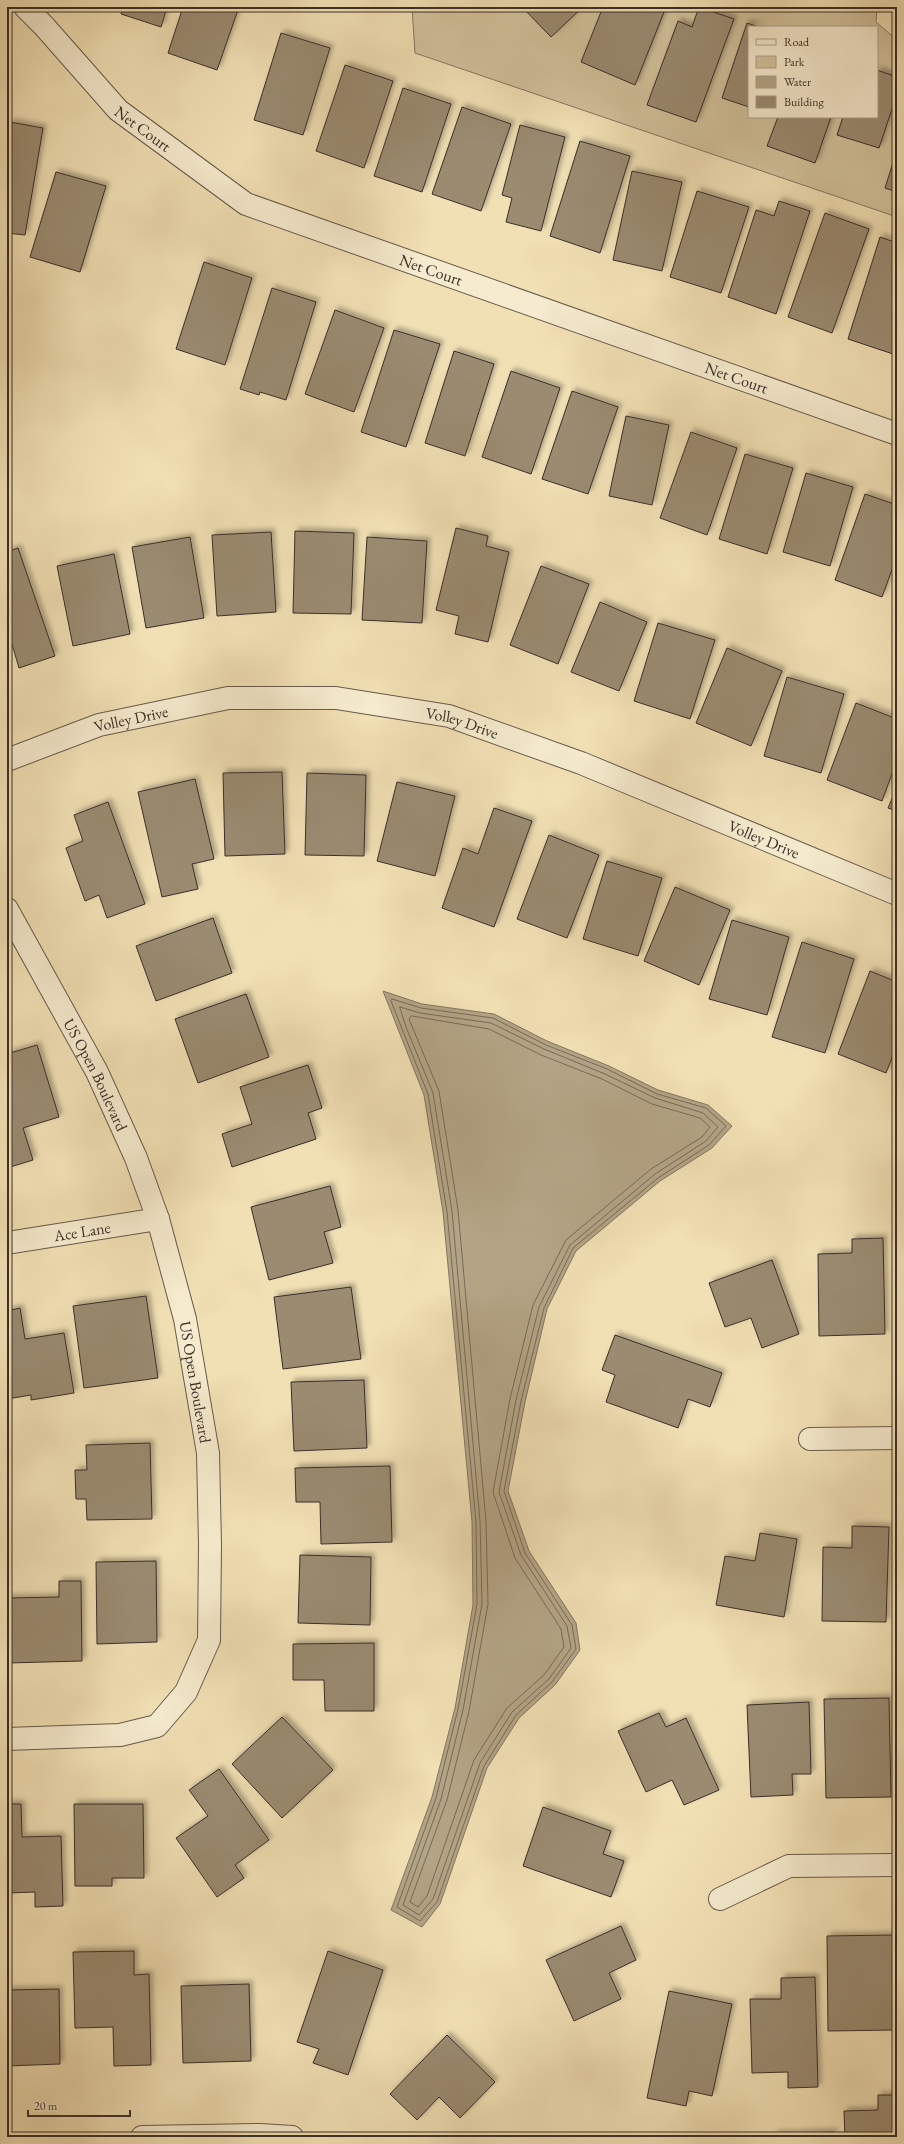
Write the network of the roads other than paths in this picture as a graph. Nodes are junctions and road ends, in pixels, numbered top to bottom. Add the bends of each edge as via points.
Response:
1 (24, 7) edge
2 (897, 434) edge
3 (7, 760) edge
4 (897, 894) edge
5 (7, 909) edge
6 (158, 1219) junction
7 (7, 1243) edge
8 (810, 1438) dead end
9 (897, 1438) edge
10 (7, 1739) edge
11 (897, 1865) edge
12 (720, 1899) dead end
13 (142, 2137) edge
14 (292, 2137) edge

1 - 2 street, Net Court via 118,110 246,204
3 - 4 street, Volley Drive via 99,725 228,698 336,698 449,716 581,763
5 - 6 street, US Open Boulevard via 97,1072 136,1158
6 - 7 street, Ace Lane
6 - 10 street, US Open Boulevard via 185,1319 208,1453 209,1640 186,1692 157,1726 120,1735
8 - 9 street
11 - 12 street via 789,1866
13 - 14 street

